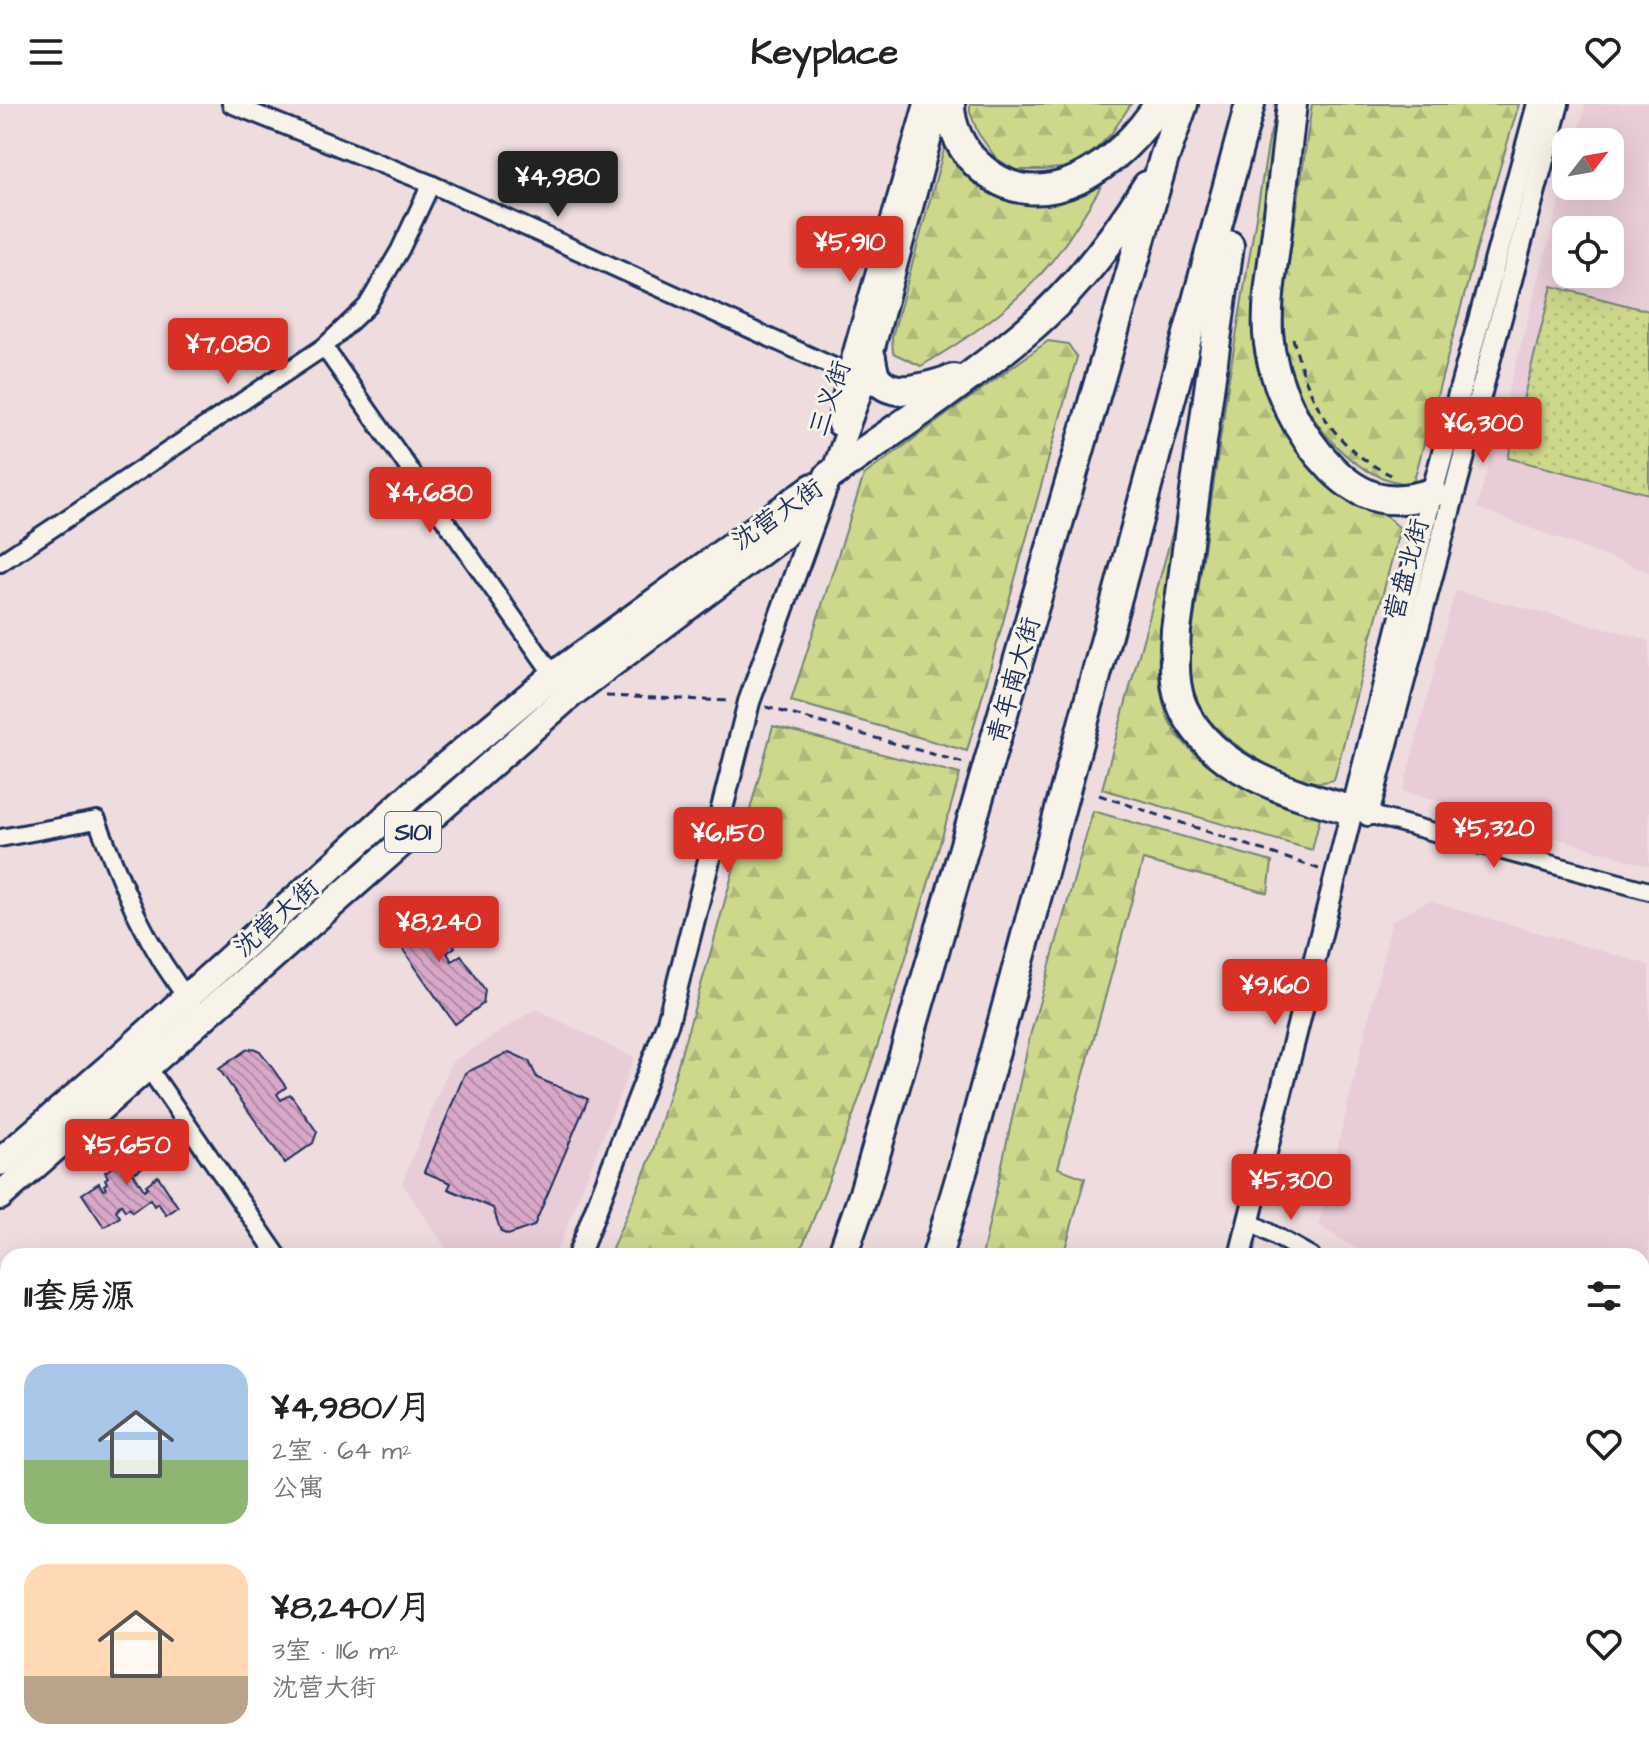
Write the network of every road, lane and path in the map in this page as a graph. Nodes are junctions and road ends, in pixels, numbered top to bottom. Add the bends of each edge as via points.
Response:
1 (231, 104) edge
2 (925, 104) edge
3 (940, 104) edge
4 (950, 104) edge
5 (1159, 104) edge
6 (1183, 104) edge
7 (1292, 104) edge
8 (1538, 104) edge
9 (1558, 104) edge
10 (1247, 117) edge
11 (1164, 158) junction
12 (431, 184) junction
13 (1290, 326) dead end
14 (324, 347) junction
15 (861, 371) junction
16 (970, 375) junction
17 (829, 476) junction
18 (1433, 487) junction
19 (0, 563) edge
20 (562, 685) junction
21 (749, 702) junction
22 (964, 763) dead end
23 (1099, 795) dead end
24 (1360, 812) junction
25 (0, 838) edge
26 (1335, 875) junction
27 (1649, 891) edge
28 (194, 1007) junction
29 (147, 1066) junction
30 (0, 1162) edge
31 (864, 1193) junction
32 (0, 1196) edge
33 (1250, 1222) junction
34 (272, 1248) edge
35 (581, 1248) edge
36 (830, 1248) edge
37 (845, 1248) edge
38 (940, 1248) edge
39 (1242, 1248) edge
40 (1297, 1248) edge

1 - 12 street
2 - 15 street, 三义街
3 - 15 street, 三义街
4 - 5 highway via 955,130 973,160 1001,182 1029,188 1064,185 1090,175 1127,144
6 - 11 highway, 青年南大街
7 - 18 highway via 1268,314 1270,350 1281,388 1305,435 1341,478 1393,502
8 - 18 street, 营盘北街
9 - 24 street, 营盘北街
10 - 24 highway via 1176,630 1177,689 1196,728 1226,758 1272,785
10 - 38 highway
11 - 16 highway via 1114,234 1063,297
11 - 31 highway, 青年南大街
12 - 14 street via 367,306
12 - 15 street
13 - 18 path via 1300,367 1323,418 1358,457 1390,475
14 - 19 street
14 - 20 street
15 - 16 highway via 910,390
15 - 17 street, 三义街
16 - 17 highway
17 - 20 main road, 沈营大街 / S101 via 782,536
17 - 21 street, 三义街
18 - 24 street, 营盘北街
20 - 21 path
20 - 28 main road, 沈营大街 / S101
21 - 22 path
21 - 35 street, 三义街 via 668,1022
23 - 26 path
24 - 26 street
24 - 27 street
25 - 28 street via 97,820 156,955
26 - 33 street
28 - 29 main road, 沈营大街 / S101
28 - 30 main road, 沈营大街 / S101
29 - 32 main road, 沈营大街 / S101
29 - 34 street
31 - 36 highway
31 - 37 highway, 青年南大街
33 - 39 street
33 - 40 street

